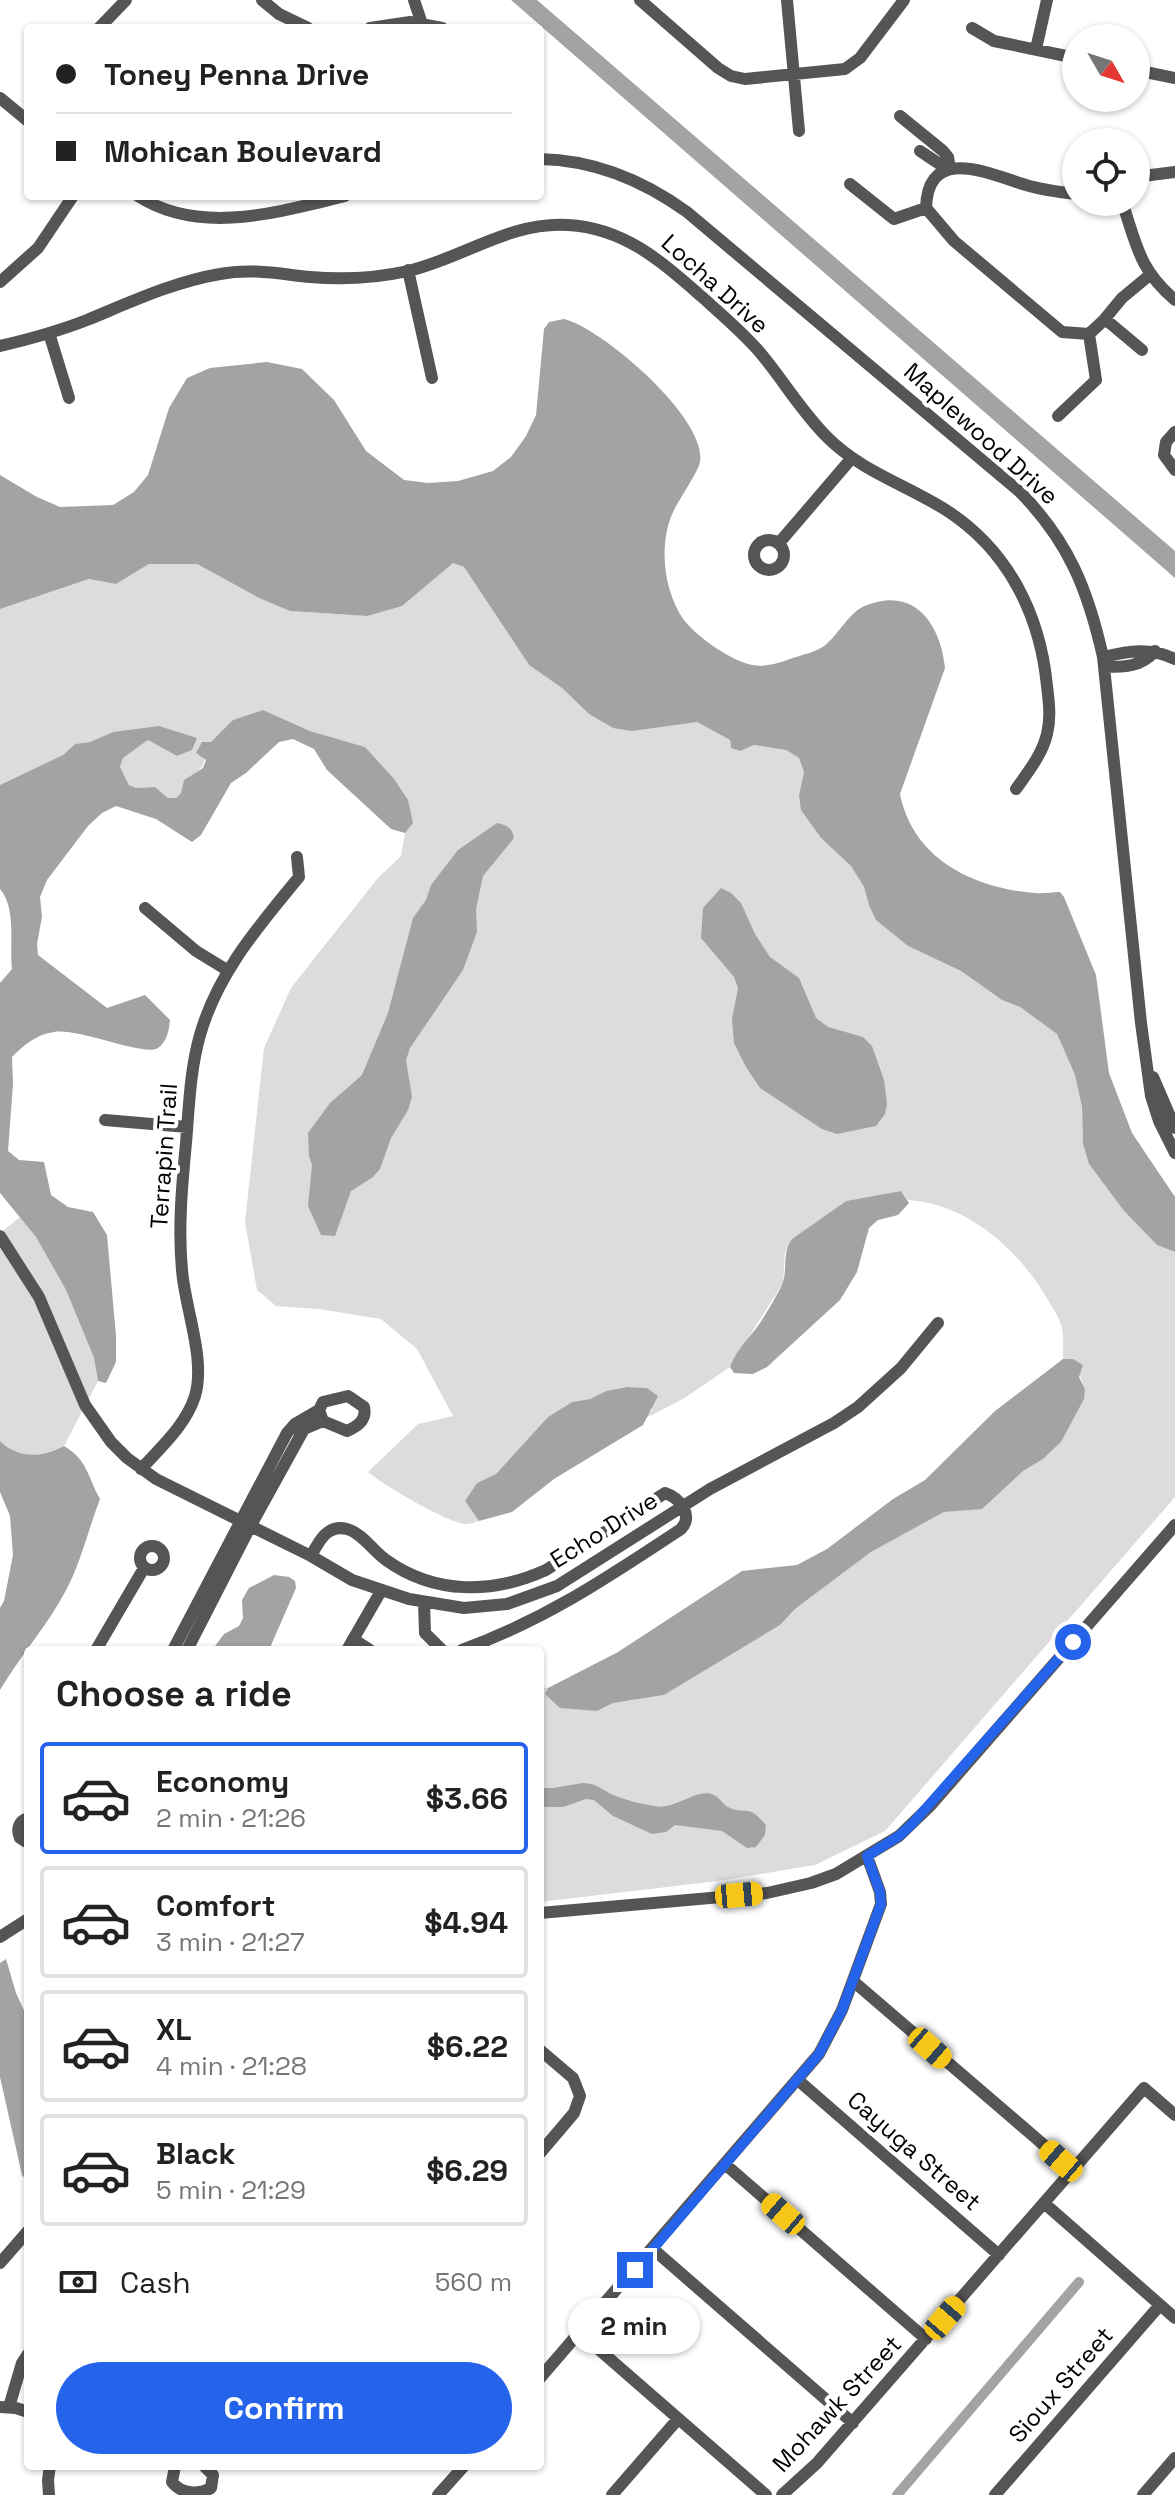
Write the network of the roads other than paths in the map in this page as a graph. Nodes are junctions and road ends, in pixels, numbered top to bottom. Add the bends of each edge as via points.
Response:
1 (126, 0) edge
2 (262, 0) edge
3 (414, 0) edge
4 (640, 0) edge
5 (787, 0) edge
6 (904, 0) edge
7 (1047, 0) edge
8 (103, 24) edge
9 (300, 24) edge
10 (387, 24) edge
11 (413, 24) edge
12 (422, 24) edge
13 (972, 28) dead end
14 (1036, 49) junction
15 (1062, 55) edge
16 (1150, 73) edge
17 (794, 76) junction
18 (1175, 78) edge
19 (0, 98) edge
20 (900, 116) dead end
21 (24, 118) edge
22 (799, 131) dead end
23 (920, 151) dead end
24 (544, 160) edge
25 (948, 169) junction
26 (1175, 172) edge
27 (1150, 175) edge
28 (850, 184) dead end
29 (1062, 192) edge
30 (70, 200) edge
31 (144, 200) edge
32 (328, 200) edge
33 (926, 208) junction
34 (1126, 216) edge
35 (408, 270) junction
36 (1151, 274) junction
37 (0, 282) edge
38 (1175, 300) edge
39 (1105, 319) junction
40 (49, 333) junction
41 (1089, 334) junction
42 (0, 346) edge
43 (1142, 350) dead end
44 (432, 378) dead end
45 (69, 398) dead end
46 (1058, 416) dead end
47 (1175, 432) edge
48 (851, 459) junction
49 (1175, 470) edge
50 (779, 543) dead end
51 (1175, 659) edge
52 (1104, 662) junction
53 (1016, 789) dead end
54 (297, 857) dead end
55 (145, 908) dead end
56 (227, 970) junction
57 (1150, 1070) junction
58 (105, 1120) dead end
59 (187, 1127) junction
60 (1175, 1128) edge
61 (1175, 1153) edge
62 (0, 1236) edge
63 (938, 1323) dead end
64 (321, 1416) dead end
65 (141, 1469) junction
66 (682, 1506) junction
67 (245, 1524) junction
68 (1175, 1525) edge
69 (311, 1556) junction
70 (144, 1568) dead end
71 (381, 1591) junction
72 (424, 1602) junction
73 (350, 1645) edge
74 (98, 1646) edge
75 (175, 1646) edge
76 (189, 1646) edge
77 (438, 1646) edge
78 (472, 1646) edge
79 (24, 1820) edge
80 (24, 1840) edge
81 (867, 1856) junction
82 (544, 1913) edge
83 (24, 1922) edge
84 (0, 1937) edge
85 (853, 1981) junction
86 (544, 2053) edge
87 (799, 2081) junction
88 (1175, 2115) edge
89 (544, 2148) edge
90 (726, 2165) junction
91 (1073, 2170) junction
92 (1044, 2203) junction
93 (24, 2236) edge
94 (653, 2249) junction
95 (999, 2255) junction
96 (0, 2263) edge
97 (1160, 2305) junction
98 (1175, 2318) edge
99 (580, 2333) junction
100 (926, 2339) junction
101 (24, 2360) edge
102 (544, 2374) edge
103 (5, 2407) edge
104 (678, 2419) junction
105 (853, 2423) junction
106 (1175, 2458) edge
107 (49, 2470) edge
108 (174, 2470) edge
109 (208, 2470) edge
110 (460, 2470) edge
111 (49, 2495) edge
112 (438, 2495) edge
113 (612, 2495) edge
114 (766, 2495) edge
115 (782, 2495) edge
116 (995, 2495) edge
117 (1143, 2495) edge

1 - 8 street
2 - 9 street
3 - 12 street
4 - 17 street via 731,76
5 - 17 street
6 - 17 street via 856,63 835,72
7 - 14 street
10 - 11 street
13 - 14 street via 994,41
14 - 15 street
16 - 18 street
17 - 22 street
19 - 21 street
20 - 25 street via 943,151
23 - 25 street
24 - 52 street, Maplewood Drive via 600,168 673,201 1020,492 1073,562 1089,598
25 - 29 street via 981,170
25 - 33 street via 932,181
26 - 27 street
28 - 33 street via 894,219
30 - 37 street via 38,248
31 - 32 street via 174,212 227,217
33 - 41 street via 954,241 1062,332
34 - 36 street
35 - 40 street, Locha Drive via 339,278 263,271 220,274 166,287
35 - 44 street
35 - 48 street, Locha Drive via 533,226 579,226 622,237 660,260 737,328 810,420
36 - 38 street
36 - 39 street
39 - 41 street
39 - 43 street
40 - 42 street, Locha Drive
40 - 45 street
41 - 46 street via 1096,380
47 - 49 street via 1164,455
48 - 50 street
48 - 53 street, Locha Drive via 966,525 1005,566 1024,597 1043,653 1050,711 1041,750
51 - 52 street via 1155,651 1138,664
52 - 57 street, Maplewood Drive
54 - 56 street, Terrapin Trail via 299,877
55 - 56 street
56 - 59 street, Terrapin Trail via 199,1037
57 - 60 street, Maplewood Drive
57 - 61 street, Maplewood Drive via 1151,1096
58 - 59 street
59 - 65 street, Terrapin Trail via 180,1240 198,1378 181,1423
62 - 65 street, Echo Drive via 39,1297 91,1415
63 - 66 street, Echo Drive via 901,1368 858,1407
64 - 67 street via 304,1429
65 - 67 street, Echo Drive
66 - 69 street via 665,1493 546,1570 486,1588 445,1586 412,1576 348,1529 324,1535
66 - 72 street, Echo Drive via 535,1596 486,1607
66 - 78 street via 687,1523 655,1546 539,1618
67 - 69 street, Echo Drive
67 - 75 street
67 - 76 street
68 - 81 street via 930,1806 899,1836
69 - 71 street, Echo Drive
70 - 74 street
71 - 72 street, Echo Drive
71 - 73 street
72 - 77 street via 425,1633
79 - 80 street via 18,1830
81 - 82 street via 836,1874 785,1890
81 - 85 street via 881,1904
83 - 84 street
85 - 87 street via 832,2033
85 - 91 street
86 - 89 street via 573,2078 580,2096 574,2113
87 - 90 street
87 - 95 street, Cayuga Street
88 - 91 street, Mohawk Street via 1144,2088
90 - 94 street
90 - 100 street
91 - 92 street, Mohawk Street
92 - 95 street, Mohawk Street
92 - 97 street
93 - 96 street
94 - 99 street
94 - 105 street
95 - 100 street, Mohawk Street
97 - 98 street
97 - 116 street, Sioux Street
99 - 102 street
99 - 104 street
100 - 105 street, Mohawk Street
101 - 103 street
104 - 113 street
104 - 114 street
105 - 115 street, Mohawk Street
106 - 117 street
107 - 111 street
108 - 109 street via 172,2482 178,2490 206,2492 213,2475
110 - 112 street

